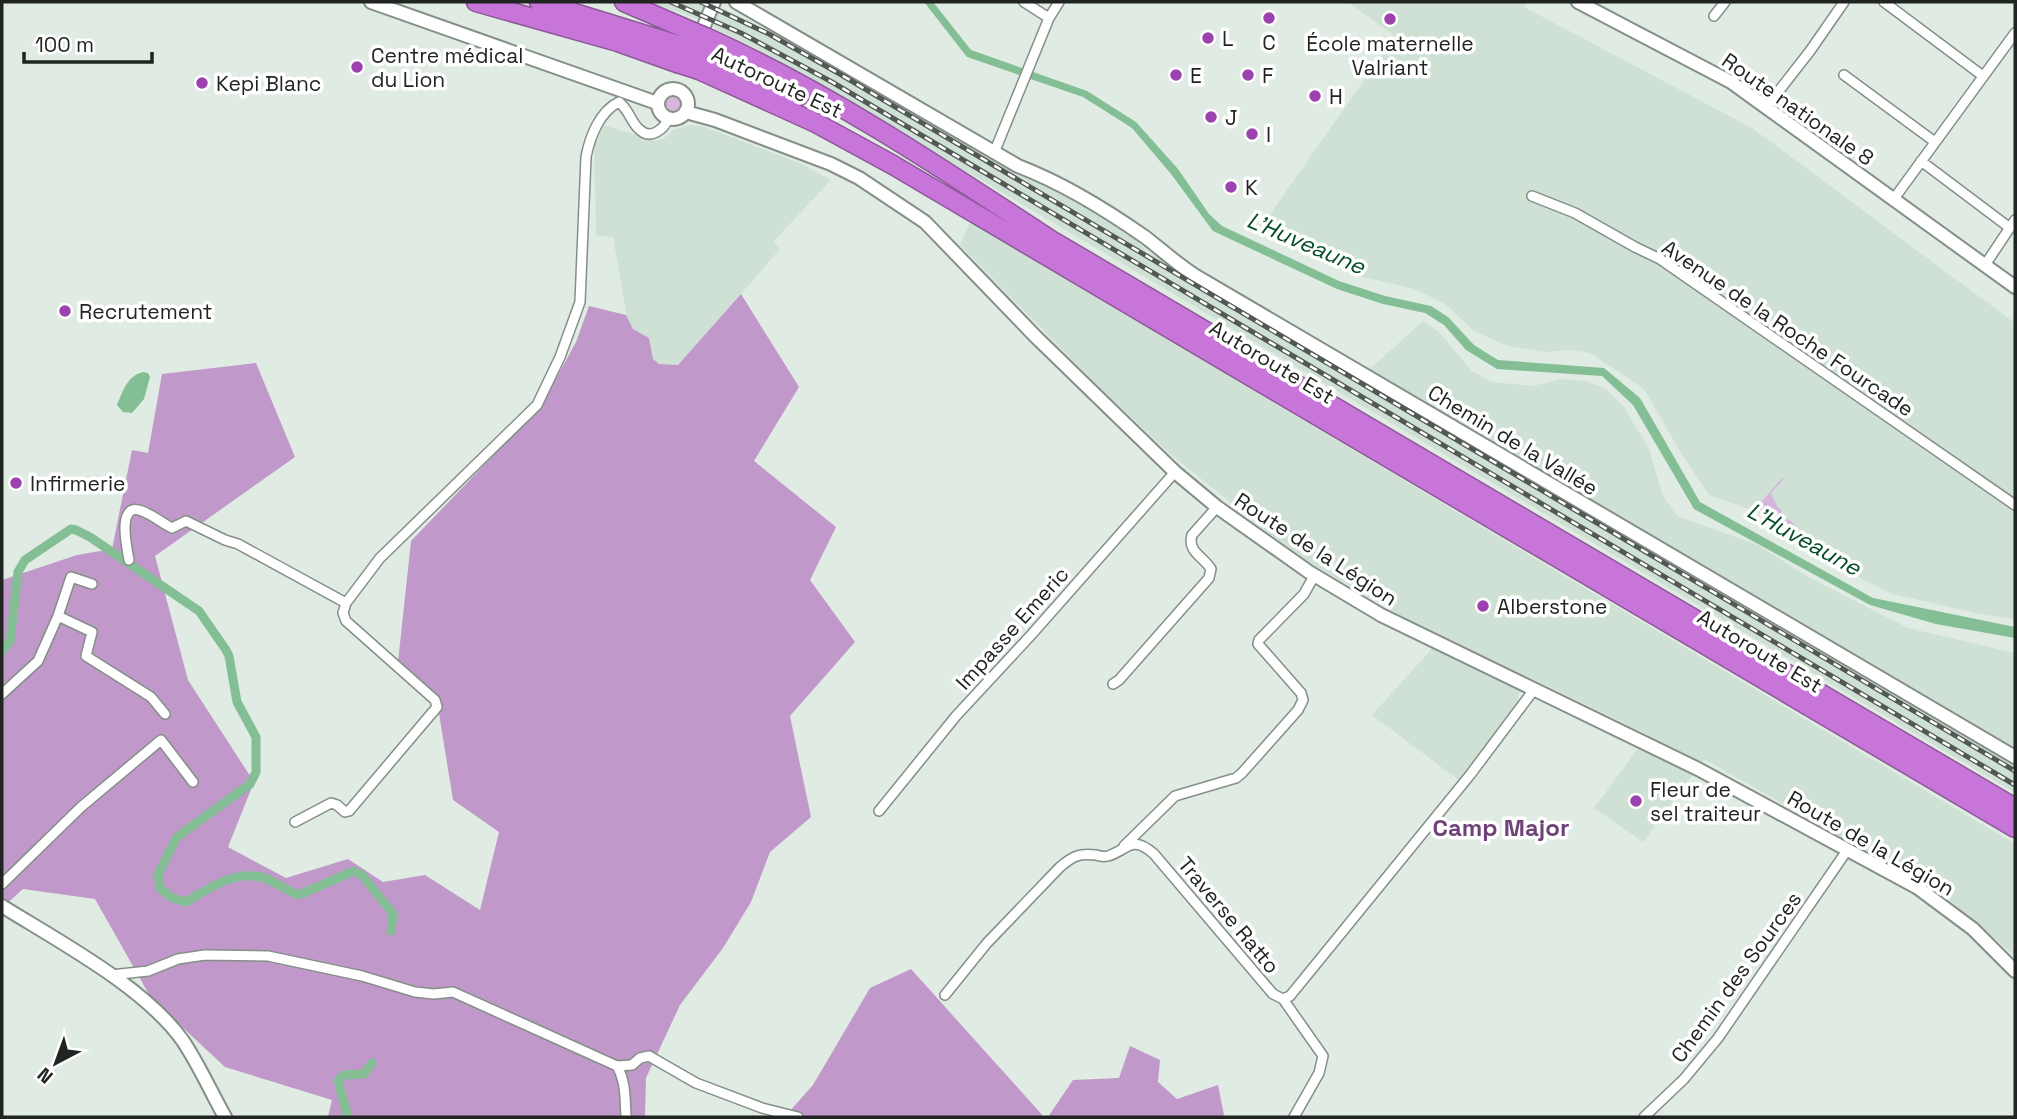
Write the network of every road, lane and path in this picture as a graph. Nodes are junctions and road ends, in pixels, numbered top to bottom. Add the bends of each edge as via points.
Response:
1 (371, 2) edge
2 (476, 2) edge
3 (484, 2) edge
4 (538, 2) edge
5 (624, 2) edge
6 (713, 2) edge
7 (737, 2) edge
8 (1024, 2) edge
9 (1059, 2) edge
10 (1578, 2) edge
11 (1725, 2) edge
12 (1844, 2) edge
13 (1884, 2) edge
14 (752, 7) edge
15 (1714, 16) dead end
16 (1049, 18) junction
17 (544, 20) junction
18 (2015, 33) edge
19 (694, 50) junction
20 (1844, 75) dead end
21 (1983, 76) junction
22 (677, 89) junction
23 (657, 103) junction
24 (1767, 106) junction
25 (686, 112) junction
26 (668, 119) junction
27 (1935, 142) junction
28 (994, 153) junction
29 (1921, 161) junction
30 (1532, 196) dead end
31 (1892, 200) junction
32 (2013, 224) edge
33 (1985, 265) junction
34 (2015, 287) edge
35 (2015, 298) edge
36 (1175, 472) junction
37 (2015, 505) edge
38 (1217, 507) junction
39 (129, 560) dead end
40 (1314, 576) junction
41 (92, 584) dead end
42 (346, 603) junction
43 (58, 616) junction
44 (1113, 684) dead end
45 (1533, 691) junction
46 (2, 694) edge
47 (165, 714) dead end
48 (2015, 757) edge
49 (193, 782) dead end
50 (2015, 808) edge
51 (879, 811) dead end
52 (295, 822) dead end
53 (2015, 828) edge
54 (1124, 846) junction
55 (1848, 849) junction
56 (2, 884) edge
57 (2, 906) edge
58 (2015, 971) edge
59 (111, 975) junction
60 (945, 995) dead end
61 (1283, 999) junction
62 (617, 1066) junction
63 (225, 1117) edge
64 (626, 1117) edge
65 (799, 1117) edge
66 (1294, 1117) edge
67 (1644, 1117) edge

1 - 23 main road
2 - 17 highway, Autoroute Est
3 - 17 highway
4 - 19 highway
5 - 19 highway, Autoroute Est
6 - 22 main road
7 - 14 main road, Chemin de la Vallée
8 - 16 street
9 - 16 street
10 - 24 main road, Route nationale 8 via 1731,82
11 - 15 street
12 - 24 street
13 - 21 street
14 - 28 main road, Chemin de la Vallée
16 - 28 street
17 - 19 highway, Autoroute Est via 618,42
18 - 21 street
19 - 50 highway, Autoroute Est via 744,54 840,107 1051,240
19 - 53 highway, Autoroute Est via 773,102 894,165
20 - 27 street
21 - 27 street
22 - 23 main road via 664,92
22 - 25 main road via 687,97
23 - 26 main road via 661,115
24 - 31 main road, Route nationale 8
25 - 26 main road via 679,119
25 - 36 main road, Route de la Légion via 821,160 915,214
26 - 42 street via 657,133 646,134 619,102 609,106 586,157 580,302 537,405 380,558
27 - 29 street
28 - 48 main road, Chemin de la Vallée via 1096,205 1196,276
29 - 31 street
29 - 32 street
30 - 37 street, Avenue de la Roche Fourcade via 1575,213 1660,259
31 - 33 main road, Route nationale 8
32 - 33 street
33 - 34 main road
33 - 35 main road
36 - 38 main road, Route de la Légion
36 - 51 street, Impasse Emeric via 956,716
38 - 40 main road, Route de la Légion
38 - 44 street via 1191,540 1192,549 1211,569 1209,578
39 - 42 street via 124,530 127,516 140,510 172,528 186,521 238,544
40 - 45 main road, Route de la Légion
40 - 54 street via 1304,594 1258,645 1301,692 1298,710 1236,778 1175,796
41 - 43 street via 71,577
42 - 52 street via 346,621 435,700 437,707 349,811 331,803
43 - 46 street via 38,661
43 - 47 street via 92,632 86,656 151,697
45 - 55 main road, Route de la Légion via 1698,769
45 - 61 street, Traverse Ratto via 1470,775
49 - 56 street via 161,740 81,807
54 - 60 street via 1108,856 1077,854 1060,867
54 - 61 street, Traverse Ratto via 1140,845 1154,854 1273,994
55 - 58 main road, Route de la Légion via 1957,916
55 - 67 street, Chemin des Sources via 1717,1038 1684,1079
57 - 59 main road
59 - 62 street via 148,971 192,957 268,956 415,992 453,992
59 - 63 main road via 156,1012 183,1042
61 - 66 street via 1323,1056 1319,1073
62 - 64 street via 623,1076
62 - 65 street via 632,1065 649,1056 696,1083

